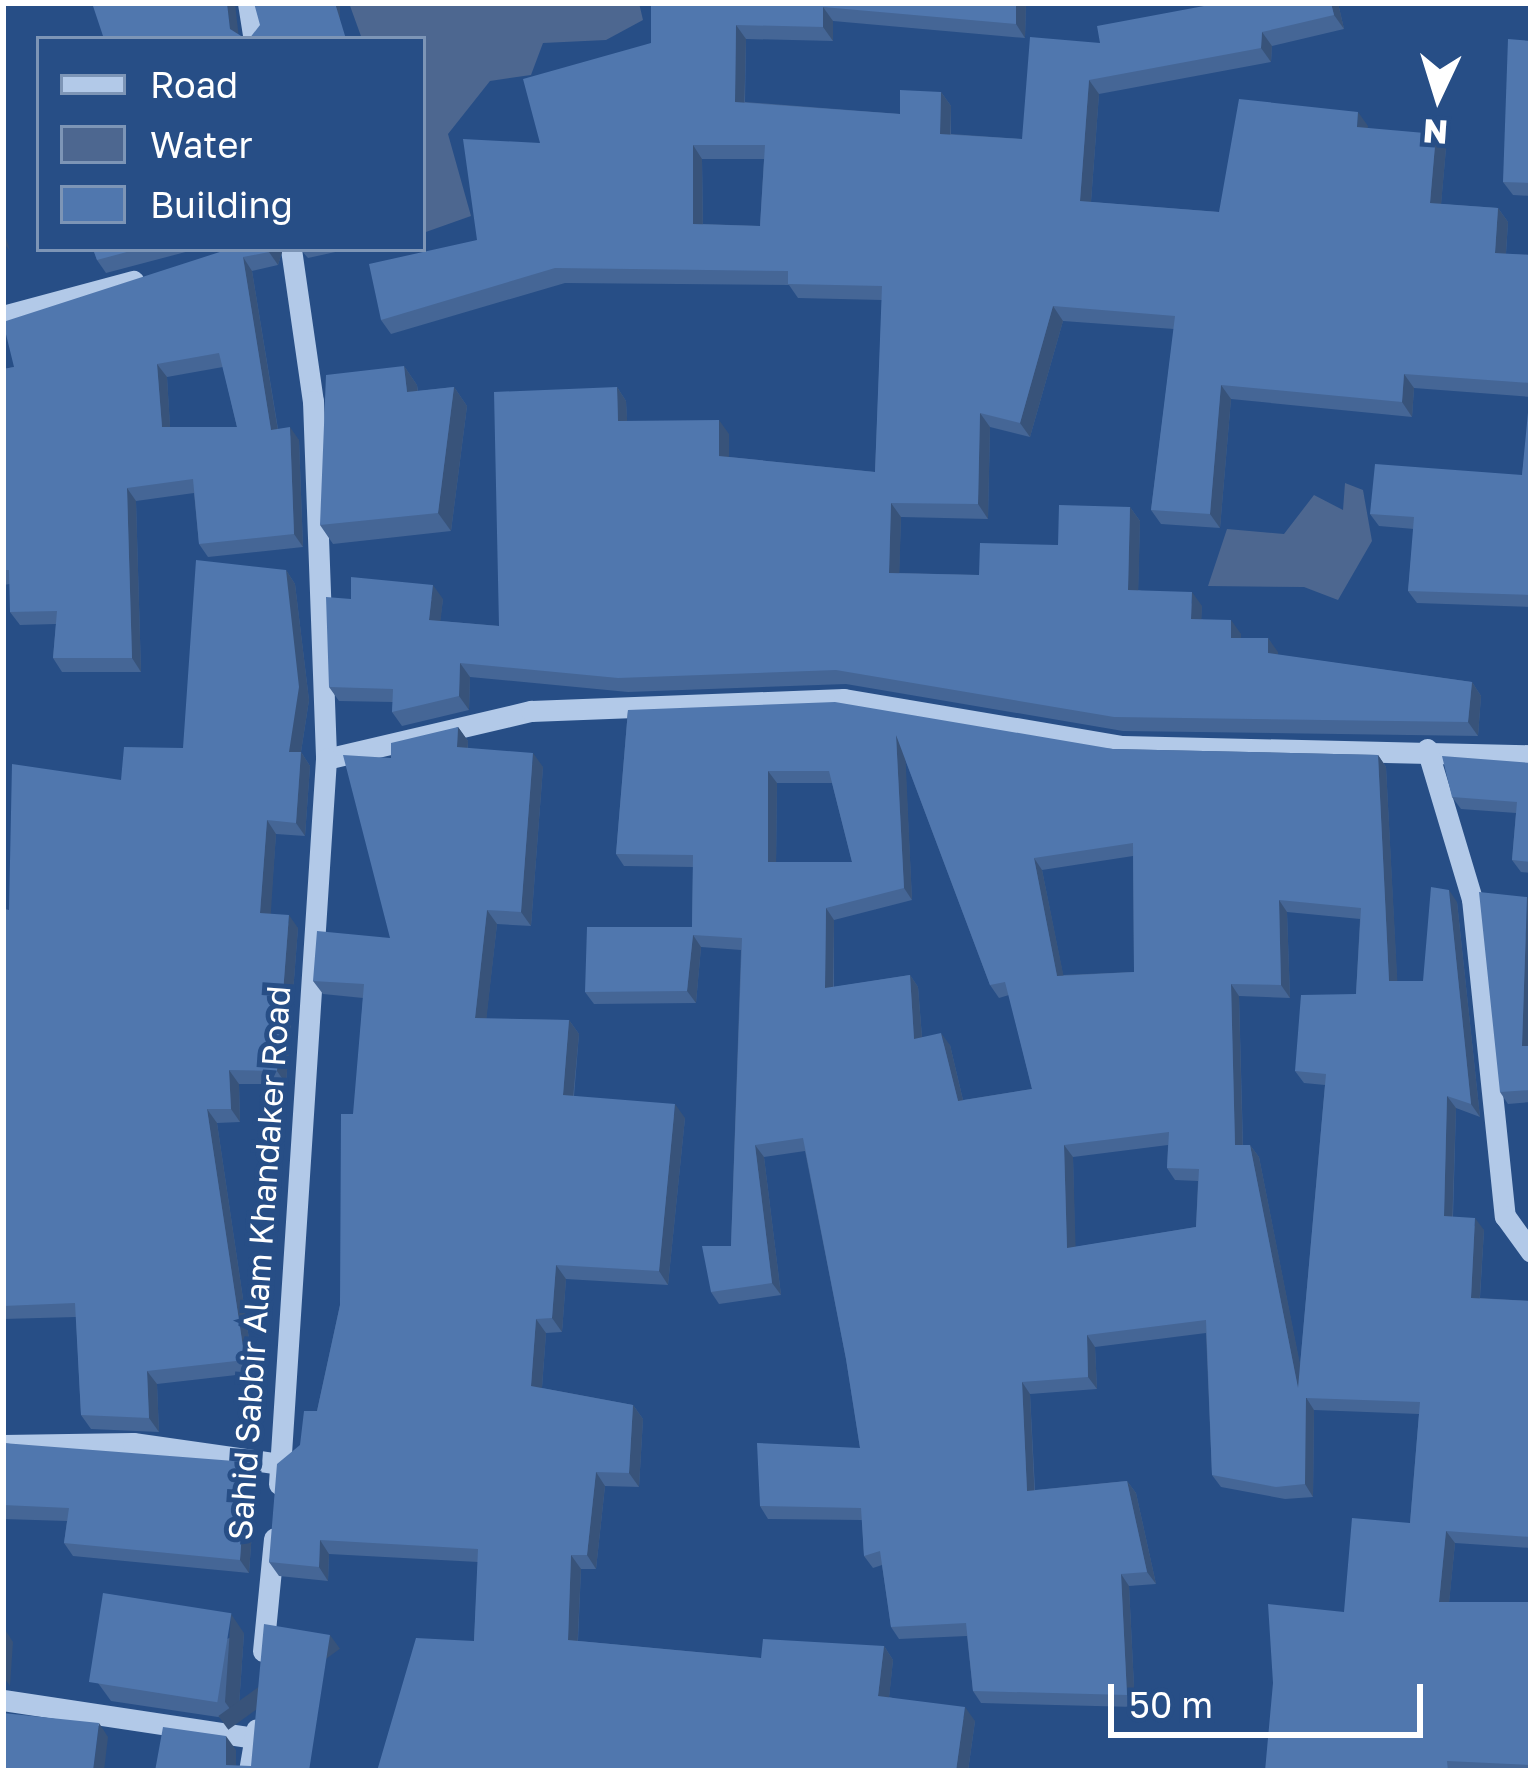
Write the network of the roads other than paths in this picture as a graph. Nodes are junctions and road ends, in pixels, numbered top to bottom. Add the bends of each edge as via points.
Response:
1 (248, 3) edge
2 (254, 36) edge
3 (291, 252) edge
4 (164, 273) edge
5 (3, 316) edge
6 (1427, 749) junction
7 (1531, 755) edge
8 (326, 759) junction
9 (1531, 1252) edge
10 (3, 1445) edge
11 (280, 1464) junction
12 (3, 1700) edge
13 (255, 1738) junction
14 (248, 1771) edge

1 - 2 street
3 - 8 street, Sahid Sabbir Alam Khandaker Road via 314,401
4 - 5 street
6 - 7 street
6 - 8 street via 1122,746 844,699 531,711
6 - 9 street via 1472,899 1505,1216
8 - 11 street, Sahid Sabbir Alam Khandaker Road
10 - 11 street via 133,1443
11 - 13 street, Sahid Sabbir Alam Khandaker Road
12 - 13 street
13 - 14 street, Sahid Sabbir Alam Khandaker Road

